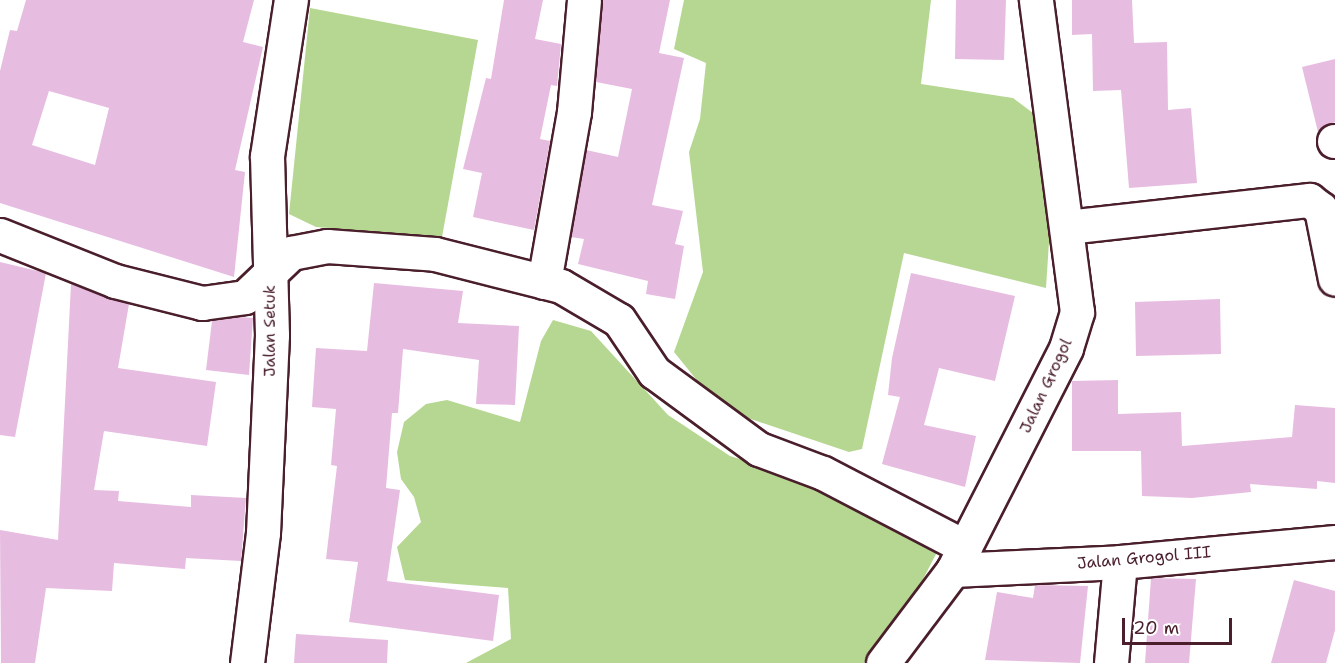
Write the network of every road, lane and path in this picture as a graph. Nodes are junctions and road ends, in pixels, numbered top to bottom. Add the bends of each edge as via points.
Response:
1 (291, 0) edge
2 (584, 0) edge
3 (1036, 0) edge
4 (1067, 227) junction
5 (0, 235) edge
6 (269, 270) junction
7 (1335, 279) edge
8 (544, 282) junction
9 (1335, 542) edge
10 (959, 558) junction
11 (1120, 562) junction
12 (247, 663) edge
13 (883, 663) edge
14 (1111, 663) edge

1 - 6 street, Jalan Setuk via 267,156
2 - 8 street via 574,112
3 - 4 street, Jalan Grogol via 1041,68
4 - 7 street via 1309,200 1321,209
4 - 10 street, Jalan Grogol via 1077,312 1066,348
5 - 6 street via 115,280 202,303 245,297
6 - 8 street via 291,253 327,246 435,254
6 - 12 street, Jalan Setuk via 263,533
8 - 10 street via 592,300 619,320 654,372 759,449 823,473
9 - 11 street, Jalan Grogol III
10 - 11 street, Jalan Grogol III
10 - 13 street, Jalan Grogol
11 - 14 street

